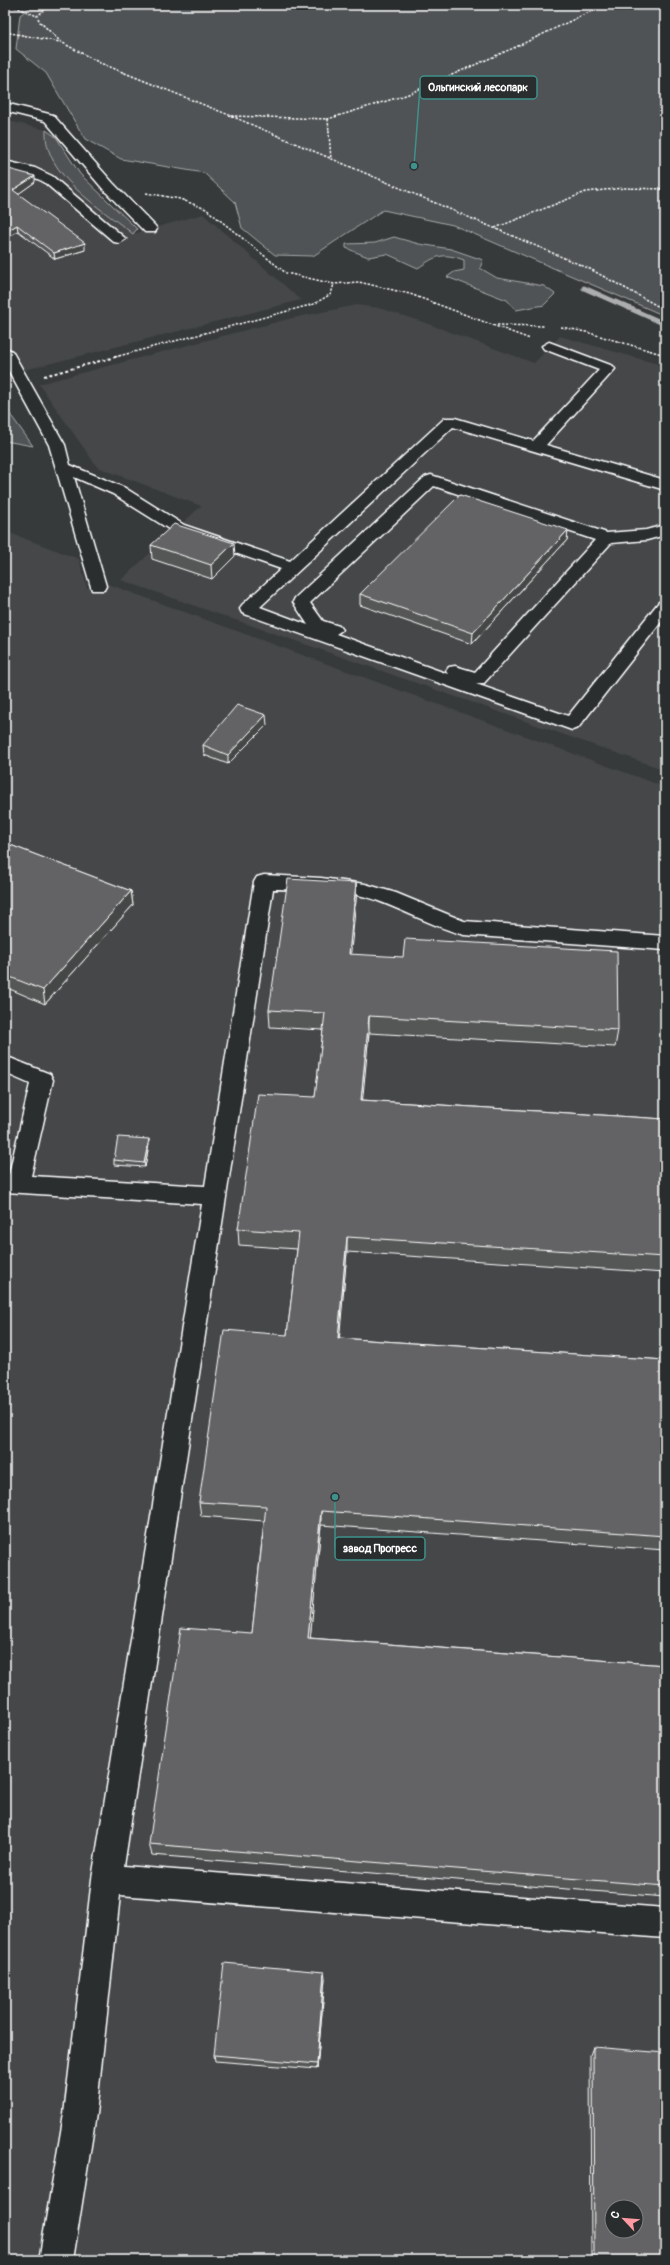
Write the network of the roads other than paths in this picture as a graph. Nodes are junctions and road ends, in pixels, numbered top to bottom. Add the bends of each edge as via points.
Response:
1 (6, 108) edge
2 (5, 165) edge
3 (150, 229) dead end
4 (119, 239) dead end
5 (550, 346) dead end
6 (5, 351) edge
7 (537, 445) junction
8 (63, 467) junction
9 (665, 485) edge
10 (665, 530) edge
11 (606, 538) junction
12 (292, 567) junction
13 (98, 586) dead end
14 (665, 606) edge
15 (665, 943) edge
16 (5, 1064) edge
17 (11, 1184) edge
18 (215, 1196) junction
19 (108, 1879) junction
20 (665, 1923) edge
21 (56, 2260) edge

1 - 3 lane via 49,118 108,186
2 - 4 lane via 48,179
5 - 7 lane via 608,369
6 - 8 lane via 57,445
7 - 9 lane
7 - 12 lane via 450,421
8 - 12 lane via 119,491 178,528
8 - 13 lane
10 - 11 lane via 647,535
11 - 11 lane via 431,480 301,602 317,625 478,679
12 - 14 lane via 248,609 572,724
15 - 18 lane via 464,928 432,919 391,900 360,890 264,882
16 - 17 lane via 42,1080
17 - 18 lane
18 - 19 lane
19 - 20 lane
19 - 21 lane via 80,2114

